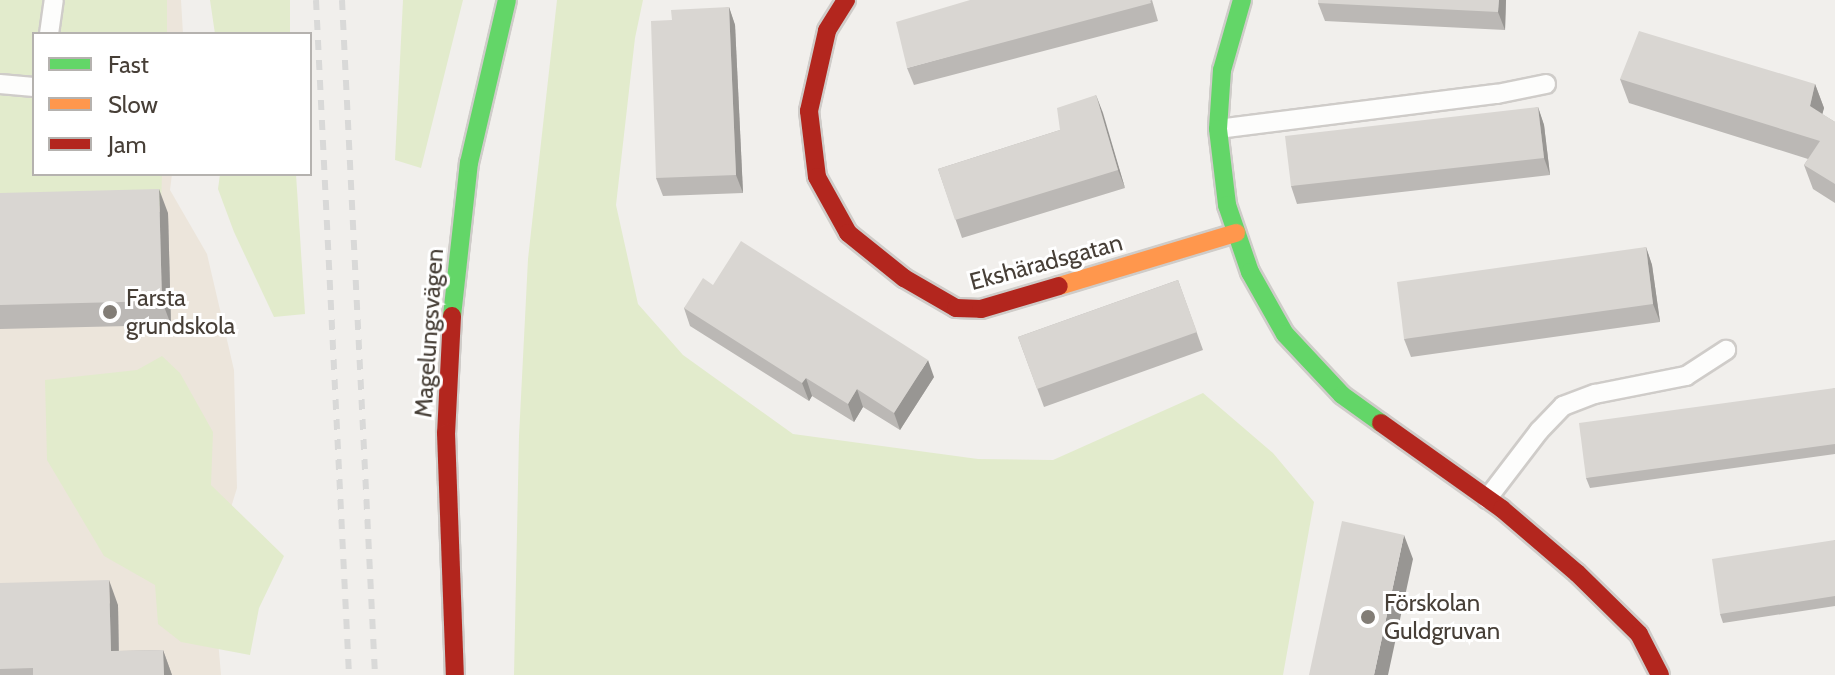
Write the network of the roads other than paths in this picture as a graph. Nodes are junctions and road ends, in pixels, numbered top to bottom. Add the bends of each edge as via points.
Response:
1 (54, 0) edge
2 (507, 0) edge
3 (846, 0) edge
4 (1242, 0) edge
5 (49, 32) edge
6 (0, 84) edge
7 (1546, 84) dead end
8 (32, 87) edge
9 (1218, 129) junction
10 (1236, 233) junction
11 (1726, 350) dead end
12 (1487, 499) junction
13 (455, 675) edge
14 (1660, 675) edge

1 - 5 lane
2 - 13 street, Magelungsvägen via 469,163 449,341 446,433
3 - 10 street, Ekshäradsgatan via 827,31 809,111 817,177 848,233 904,278 956,308 981,309
4 - 9 street via 1222,70
6 - 8 lane
7 - 9 lane
9 - 10 street via 1227,205
10 - 12 street via 1250,272 1285,334 1342,395
11 - 12 lane via 1686,376 1595,394 1563,406
12 - 14 street via 1577,573 1639,634

